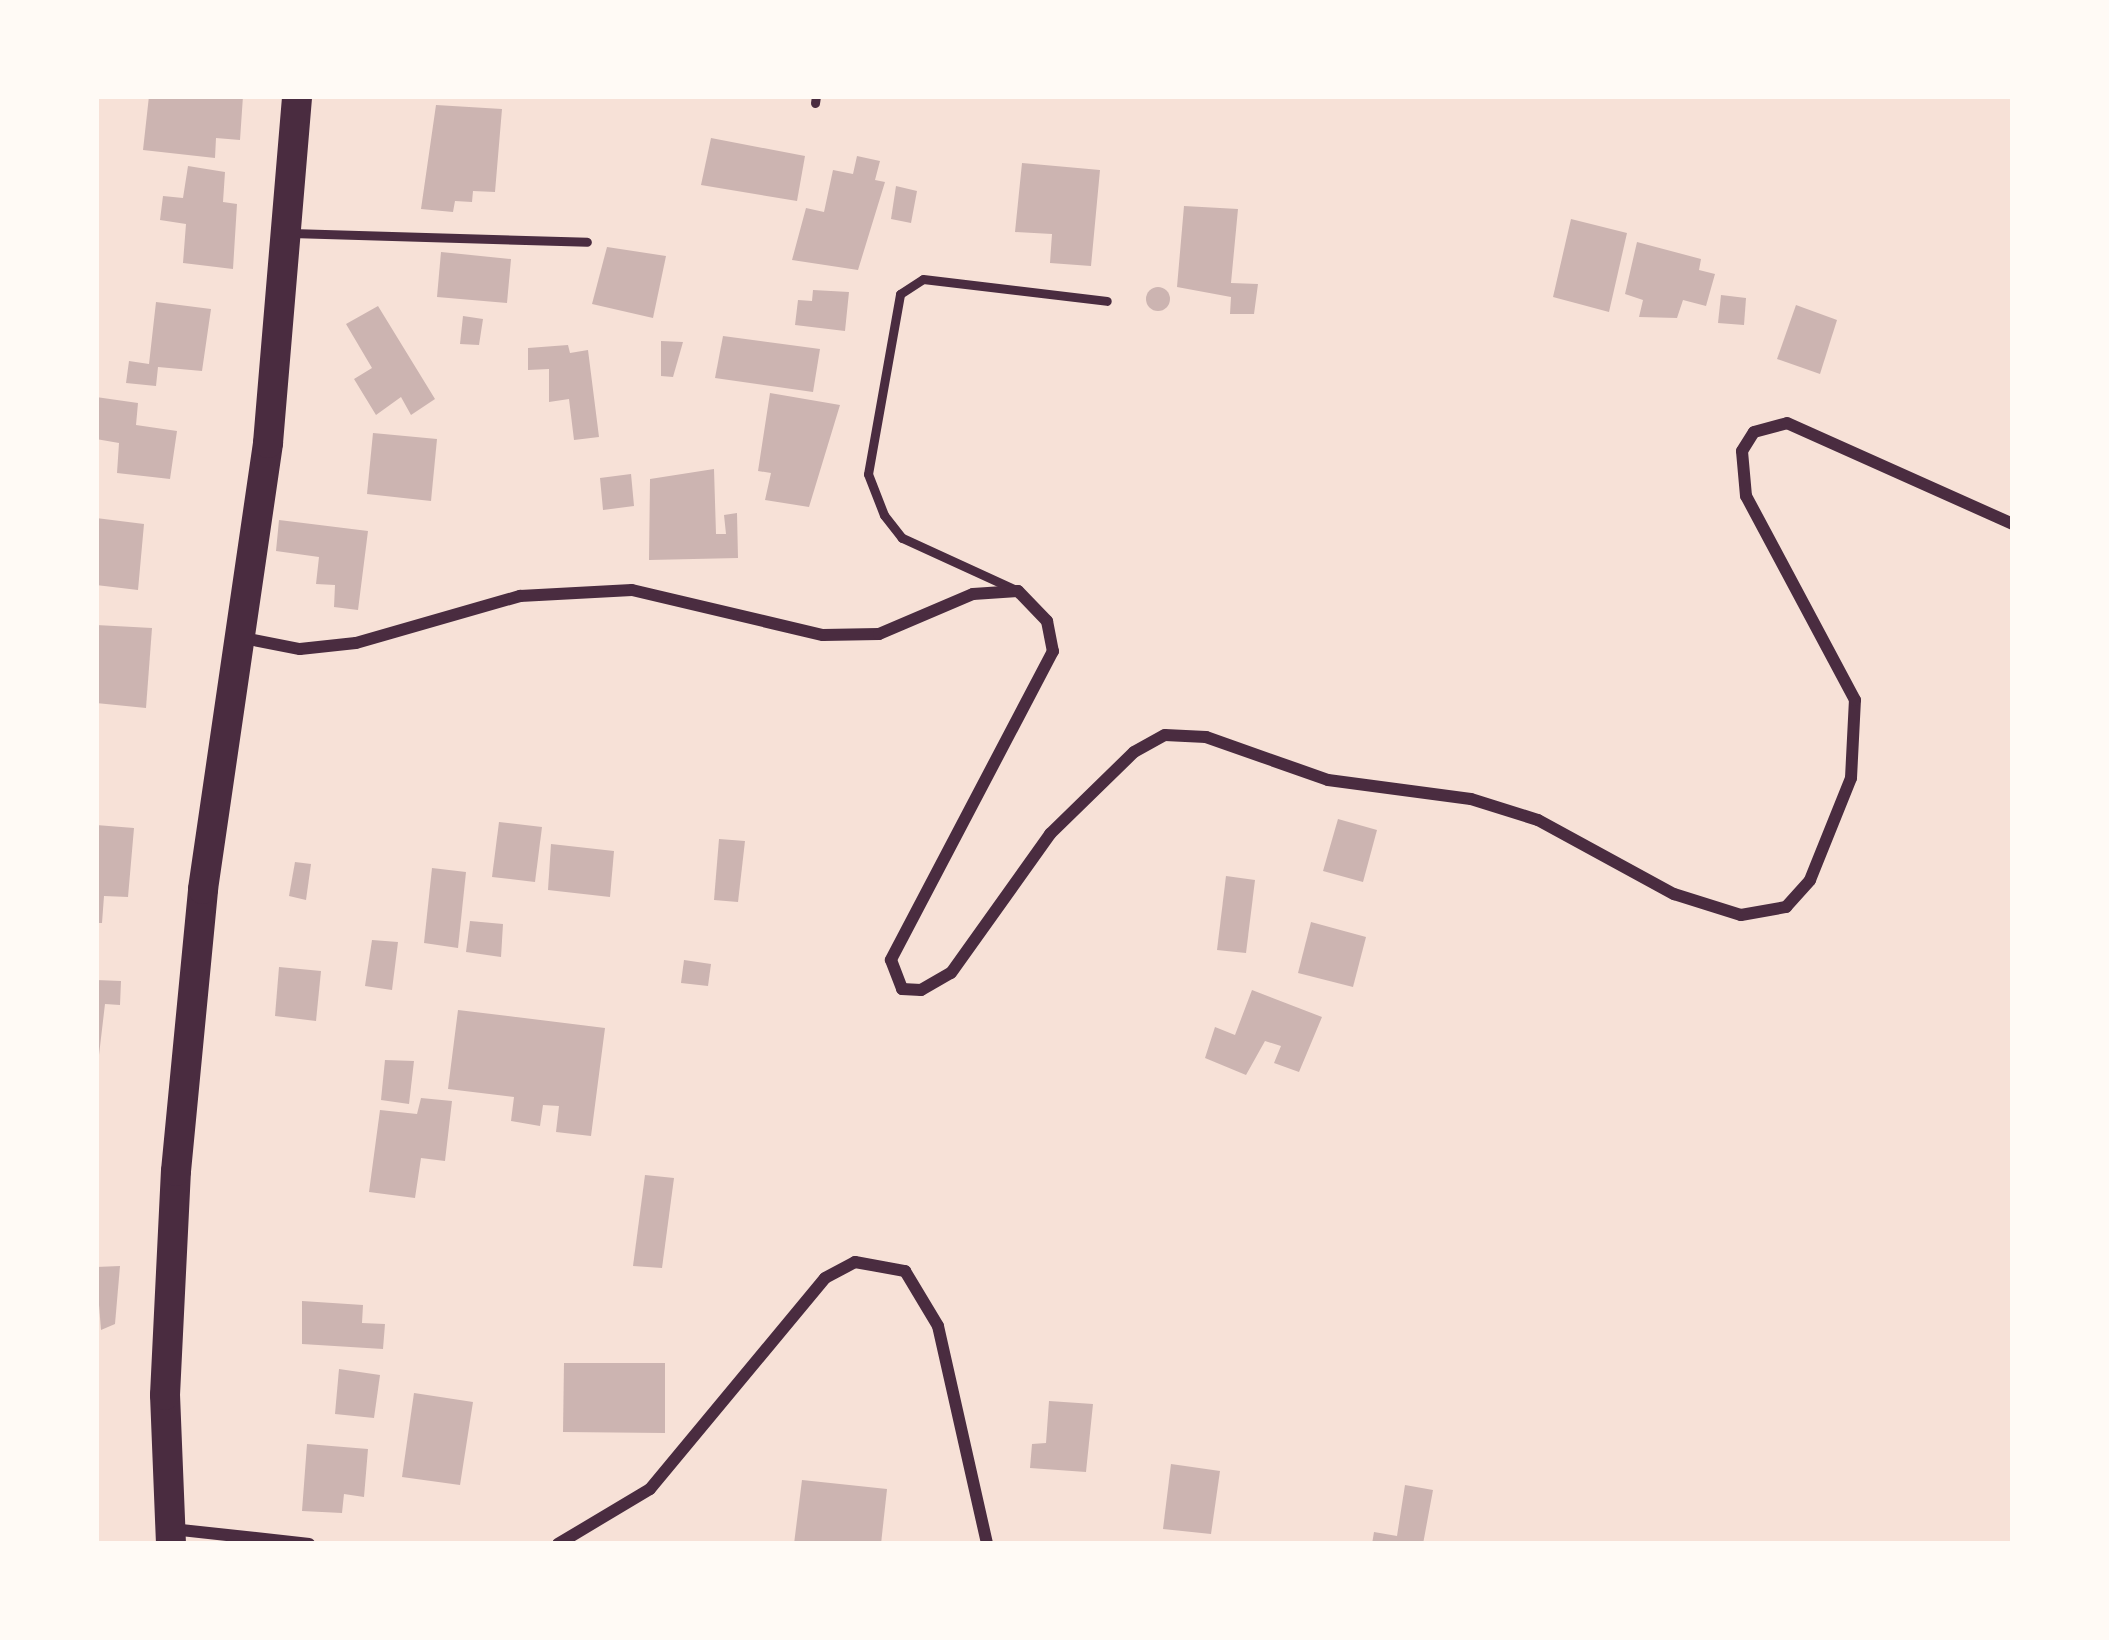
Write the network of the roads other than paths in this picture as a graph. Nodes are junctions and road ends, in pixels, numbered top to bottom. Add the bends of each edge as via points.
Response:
1 (297, 96) edge
2 (285, 233) junction
3 (586, 242) dead end
4 (1107, 301) dead end
5 (2013, 524) edge
6 (1018, 591) junction
7 (237, 637) junction
8 (171, 1536) edge
9 (309, 1544) edge
10 (558, 1544) edge
11 (988, 1544) edge

1 - 2 main road
2 - 3 lane
2 - 7 main road via 268,443
4 - 6 lane via 923,279 900,294 868,474 884,515 902,538
5 - 6 street via 1787,423 1754,432 1742,451 1746,496 1855,700 1851,778 1810,880 1786,907 1741,915 1674,894 1538,820 1471,800 1328,780 1206,737 1165,735 1134,752 1050,834 951,973 921,990 902,989 891,960 1052,651 1047,622
6 - 7 street via 973,594 879,634 823,635 632,590 520,596 356,643 300,649
7 - 8 main road via 176,1171 165,1395
8 - 9 street
10 - 11 street via 650,1489 825,1278 855,1262 905,1271 938,1326

